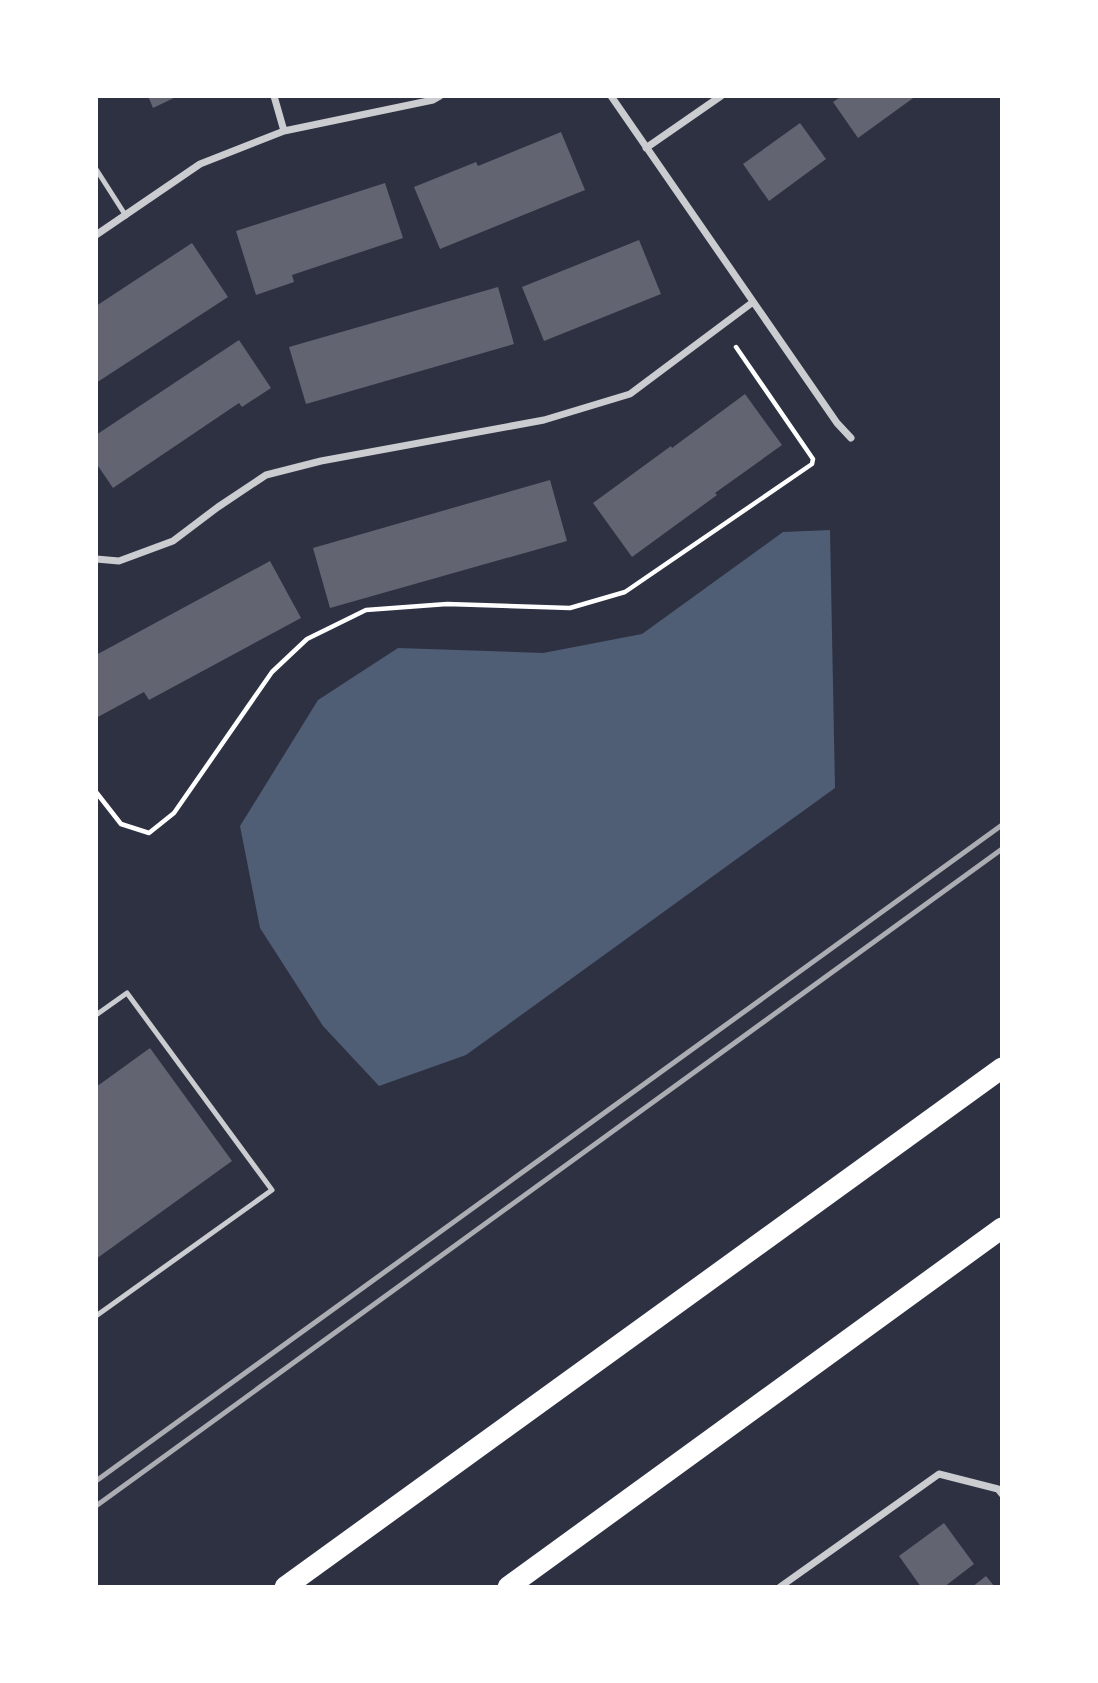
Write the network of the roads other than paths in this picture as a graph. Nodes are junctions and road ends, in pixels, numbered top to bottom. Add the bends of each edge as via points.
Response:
1 (274, 96) edge
2 (440, 96) edge
3 (611, 96) edge
4 (721, 96) edge
5 (284, 131) junction
6 (646, 148) junction
7 (96, 169) edge
8 (126, 216) junction
9 (96, 235) edge
10 (753, 302) junction
11 (851, 438) dead end
12 (96, 559) edge
13 (96, 1015) edge
14 (1002, 1069) edge
15 (1002, 1228) edge
16 (96, 1316) edge
17 (1000, 1491) edge
18 (285, 1587) edge
19 (508, 1587) edge
20 (780, 1587) edge

1 - 5 street
2 - 5 street
3 - 6 street
4 - 6 street
5 - 8 street via 200,164
6 - 10 street
7 - 8 lane
8 - 9 street
10 - 11 street
10 - 12 street via 630,394 544,420 266,475 173,541 120,561
13 - 16 lane via 127,993 272,1190
14 - 18 highway
15 - 19 highway
17 - 20 street via 940,1474

